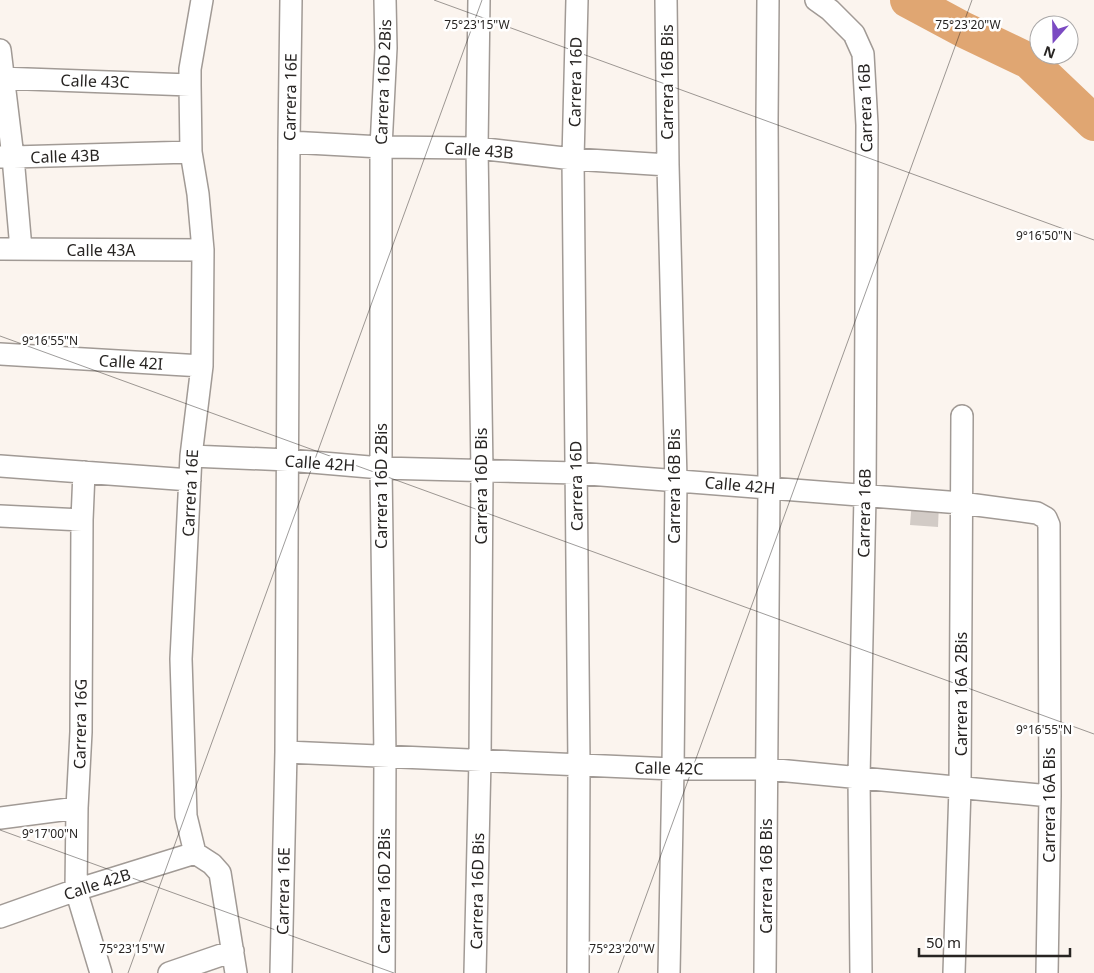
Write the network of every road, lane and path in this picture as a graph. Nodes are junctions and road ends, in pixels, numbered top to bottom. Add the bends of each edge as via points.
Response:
1 (202, 0) edge
2 (291, 0) edge
3 (385, 0) edge
4 (479, 0) edge
5 (577, 0) edge
6 (666, 0) edge
7 (768, 0) edge
8 (816, 0) edge
9 (0, 50) edge
10 (2, 78) edge
11 (190, 85) junction
12 (289, 142) junction
13 (381, 147) junction
14 (477, 148) junction
15 (190, 152) junction
16 (6, 157) edge
17 (573, 159) junction
18 (668, 165) junction
19 (0, 249) edge
20 (21, 250) junction
21 (203, 250) junction
22 (0, 354) edge
23 (202, 366) junction
24 (962, 416) dead end
25 (191, 456) junction
26 (288, 460) junction
27 (0, 466) edge
28 (381, 468) junction
29 (482, 471) junction
30 (84, 472) junction
31 (576, 473) junction
32 (190, 480) junction
33 (676, 480) junction
34 (769, 488) junction
35 (865, 496) junction
36 (962, 503) junction
37 (0, 516) edge
38 (1046, 518) joint
39 (82, 520) junction
40 (286, 752) junction
41 (385, 756) junction
42 (480, 760) junction
43 (579, 764) junction
44 (673, 769) junction
45 (767, 769) junction
46 (859, 778) junction
47 (960, 788) junction
48 (1050, 796) junction
49 (78, 808) junction
50 (0, 818) edge
51 (195, 853) junction
52 (76, 890) junction
53 (0, 917) edge
54 (233, 951) junction
55 (101, 973) edge
56 (169, 973) edge
57 (236, 973) edge
58 (280, 973) edge
59 (384, 973) edge
60 (475, 973) edge
61 (578, 973) edge
62 (670, 973) edge
63 (765, 973) edge
64 (861, 973) edge
65 (954, 973) edge
66 (1047, 973) edge

1 - 11 street, Carrera 16E
2 - 12 street, Carrera 16E
3 - 13 street, Carrera 16D 2Bis
4 - 14 street, Carrera 16D Bis
5 - 17 street, Carrera 16D
6 - 18 street, Carrera 16B Bis
7 - 34 street, Carrera 16B Bis
8 - 35 street, Carrera 16B via 854,34 863,54 867,125
9 - 10 street
10 - 11 street, Calle 43C
10 - 16 street
11 - 15 street, Carrera 16E
12 - 13 street, Calle 43B
12 - 26 street, Carrera 16E
13 - 14 street, Calle 43B
13 - 28 street, Carrera 16D 2Bis
14 - 17 street, Calle 43B
14 - 29 street, Carrera 16D Bis
15 - 16 street, Calle 43B
15 - 21 street, Carrera 16E
16 - 20 street
17 - 18 street, Calle 43B
17 - 31 street, Carrera 16D
18 - 33 street, Carrera 16B Bis
19 - 20 street, Calle 43A
20 - 21 street, Calle 43A
21 - 23 street, Carrera 16E
22 - 23 street, Calle 42I
23 - 25 street, Carrera 16E
24 - 36 street, Carrera 16A 2Bis
25 - 26 street, Calle 42H
25 - 32 street, Carrera 16E
26 - 28 street, Calle 42H
26 - 40 street, Carrera 16E
27 - 30 street
28 - 29 street, Calle 42H
28 - 41 street, Carrera 16D 2Bis
29 - 31 street, Calle 42H
29 - 42 street, Carrera 16D Bis
30 - 32 street
30 - 39 street, Carrera 16G
31 - 33 street, Calle 42H
31 - 43 street, Carrera 16D
32 - 51 street, Carrera 16E via 181,659 186,816
33 - 34 street, Calle 42H
33 - 44 street, Carrera 16B Bis
34 - 35 street, Calle 42H
34 - 45 street, Carrera 16B Bis
35 - 36 street, Calle 42H
35 - 46 street, Carrera 16B
36 - 38 street, Calle 42H via 1037,513
36 - 47 street, Carrera 16A 2Bis
37 - 39 street
38 - 48 street, Carrera 16A Bis via 1049,525
39 - 49 street, Carrera 16G
40 - 41 street, Calle 42C
40 - 58 street, Carrera 16E
41 - 42 street, Calle 42C
41 - 59 street, Carrera 16D 2Bis
42 - 43 street, Calle 42C
42 - 60 street, Carrera 16D Bis
43 - 44 street, Calle 42C
43 - 61 street, Carrera 16D
44 - 45 street, Calle 42C
44 - 62 street, Carrera 16B Bis
45 - 46 street, Calle 42C
45 - 63 street, Carrera 16B Bis
46 - 47 street, Calle 42C
46 - 64 street, Carrera 16B
47 - 48 street, Calle 42C
47 - 65 street, Carrera 16A 2Bis
48 - 66 street, Carrera 16A Bis
49 - 50 street
49 - 52 street, Carrera 16G
51 - 52 street, Calle 42B
51 - 54 street via 220,873
52 - 53 street, Calle 42B
52 - 55 street, Carrera 16G
54 - 56 street
54 - 57 street

